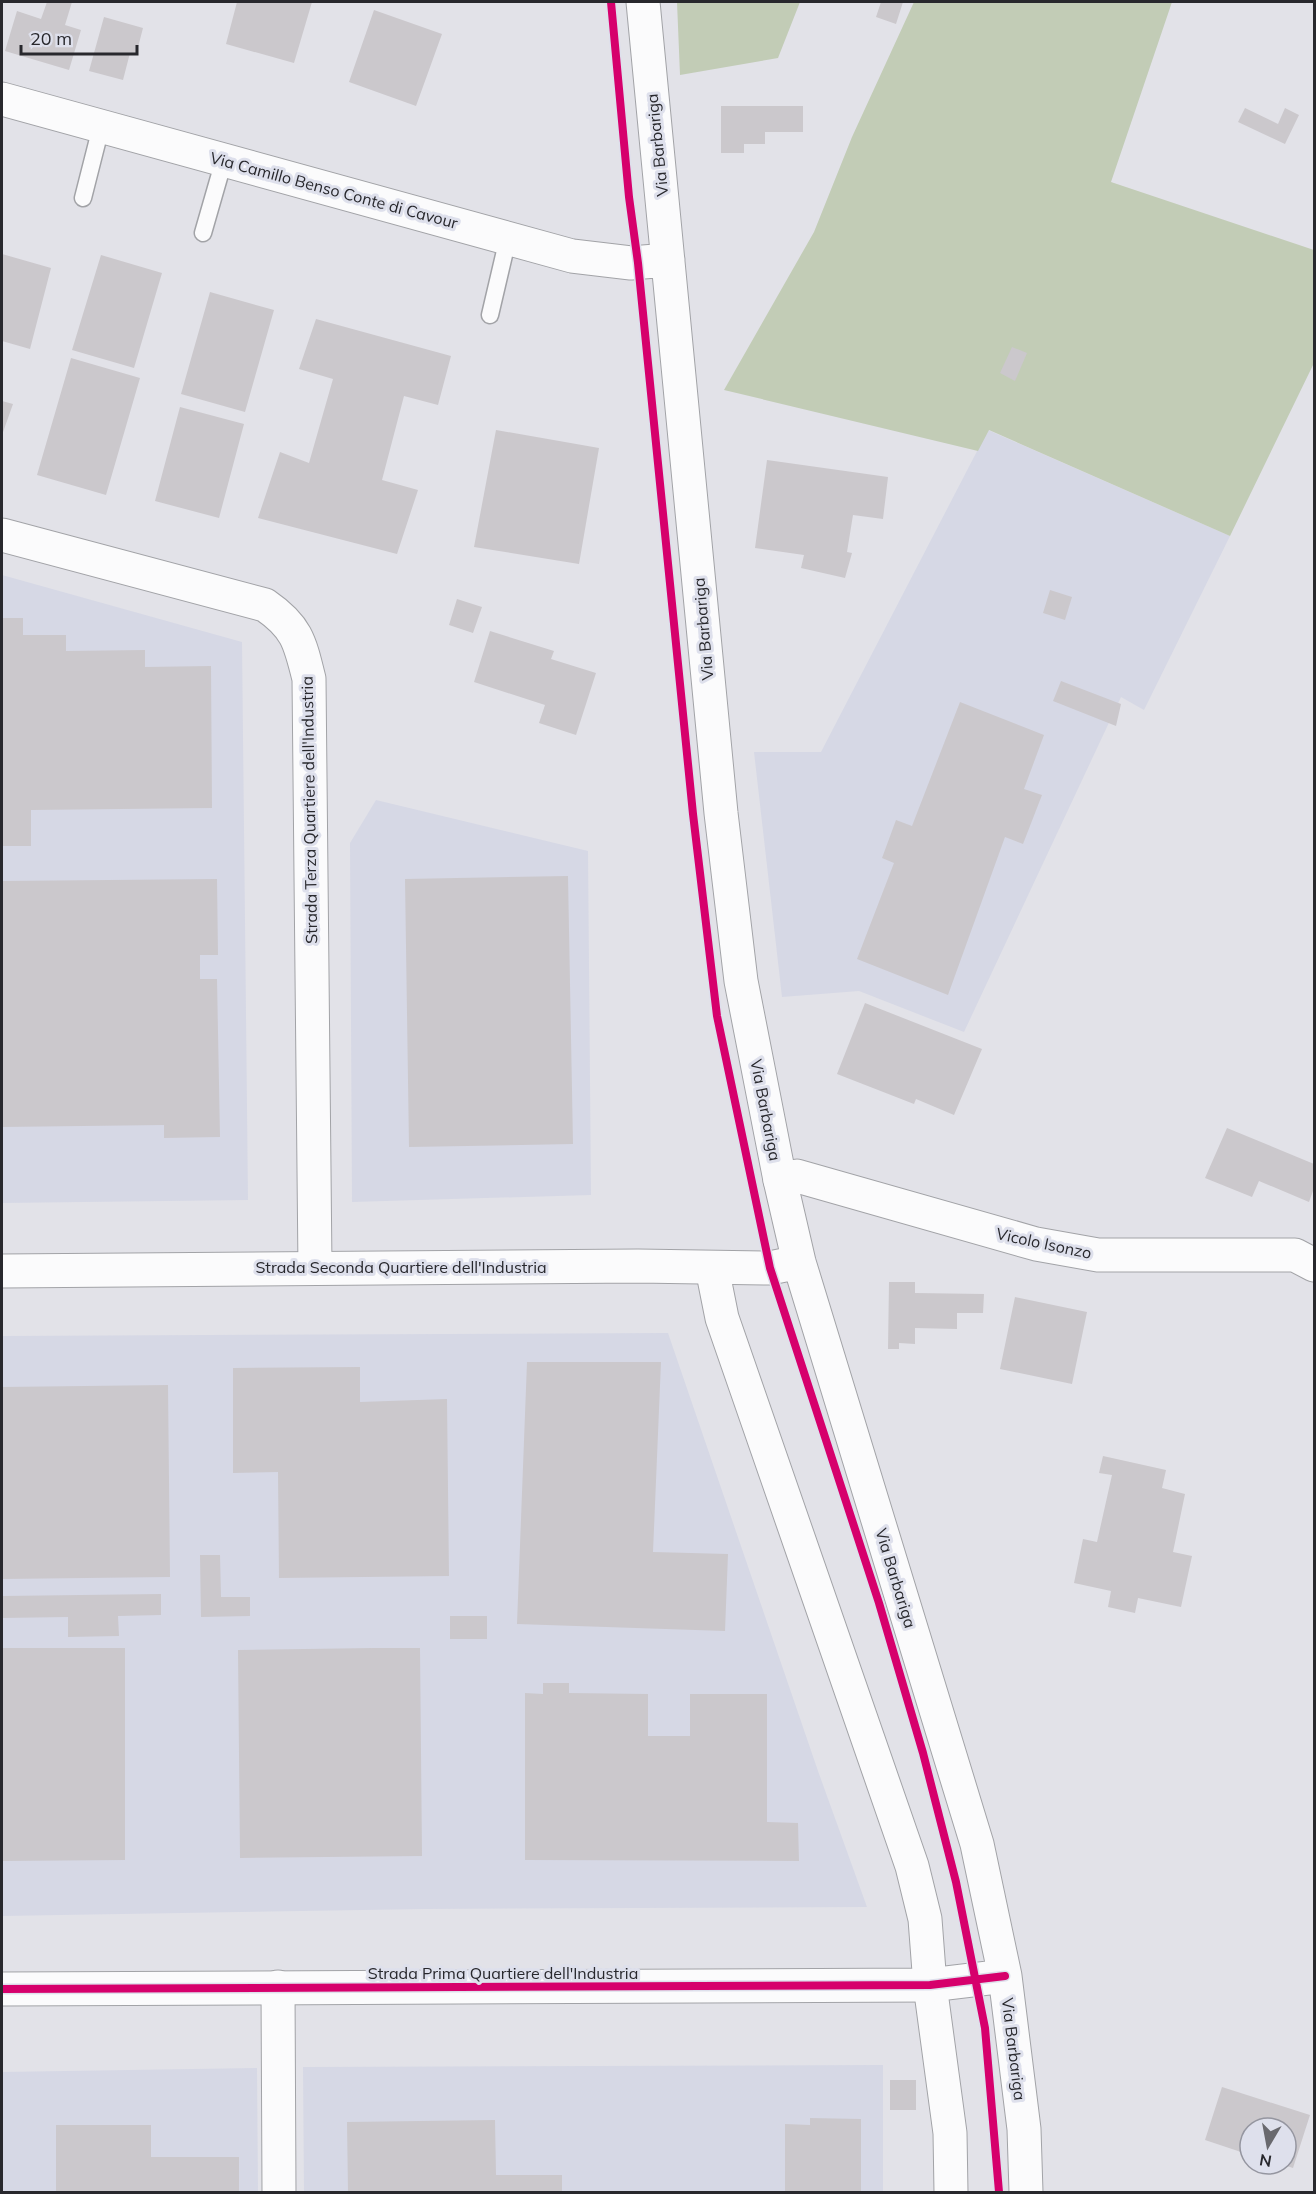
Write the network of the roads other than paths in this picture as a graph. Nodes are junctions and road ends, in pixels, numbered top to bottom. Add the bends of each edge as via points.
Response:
1 (643, 2) edge
2 (2, 99) edge
3 (101, 127) junction
4 (224, 160) junction
5 (83, 198) dead end
6 (203, 233) dead end
7 (508, 238) junction
8 (668, 260) junction
9 (490, 315) dead end
10 (2, 535) edge
11 (780, 1180) junction
12 (799, 1262) junction
13 (1314, 1265) edge
14 (315, 1268) junction
15 (712, 1268) junction
16 (2, 1271) edge
17 (1005, 1977) junction
18 (930, 1985) junction
19 (278, 1987) junction
20 (2, 1989) edge
21 (279, 2193) edge
22 (951, 2193) edge
23 (1026, 2193) edge

1 - 8 street, Via Barbariga
2 - 3 street, Via Camillo Benso Conte di Cavour
3 - 4 street, Via Camillo Benso Conte di Cavour
3 - 5 lane
4 - 6 lane
4 - 7 street, Via Camillo Benso Conte di Cavour
7 - 8 street, Via Camillo Benso Conte di Cavour via 572,256 631,263
7 - 9 lane
8 - 11 street, Via Barbariga via 741,981
10 - 14 street, Strada Terza Quartiere dell'Industria via 265,605 292,627 302,647 309,679
11 - 12 street, Via Barbariga
11 - 13 street, Vicolo Isonzo via 797,1176 1036,1244 1098,1255 1295,1255
12 - 15 street, Strada Seconda Quartiere dell'Industria via 770,1268
12 - 17 street, Via Barbariga via 977,1844
14 - 15 street, Strada Seconda Quartiere dell'Industria
14 - 16 street, Strada Seconda Quartiere dell'Industria
15 - 18 street via 722,1318 912,1866 925,1919
17 - 18 street, Strada Prima Quartiere dell'Industria
17 - 23 street, Via Barbariga via 1024,2129
18 - 19 street, Strada Prima Quartiere dell'Industria
18 - 22 street via 950,2133
19 - 20 street, Strada Prima Quartiere dell'Industria
19 - 21 street

